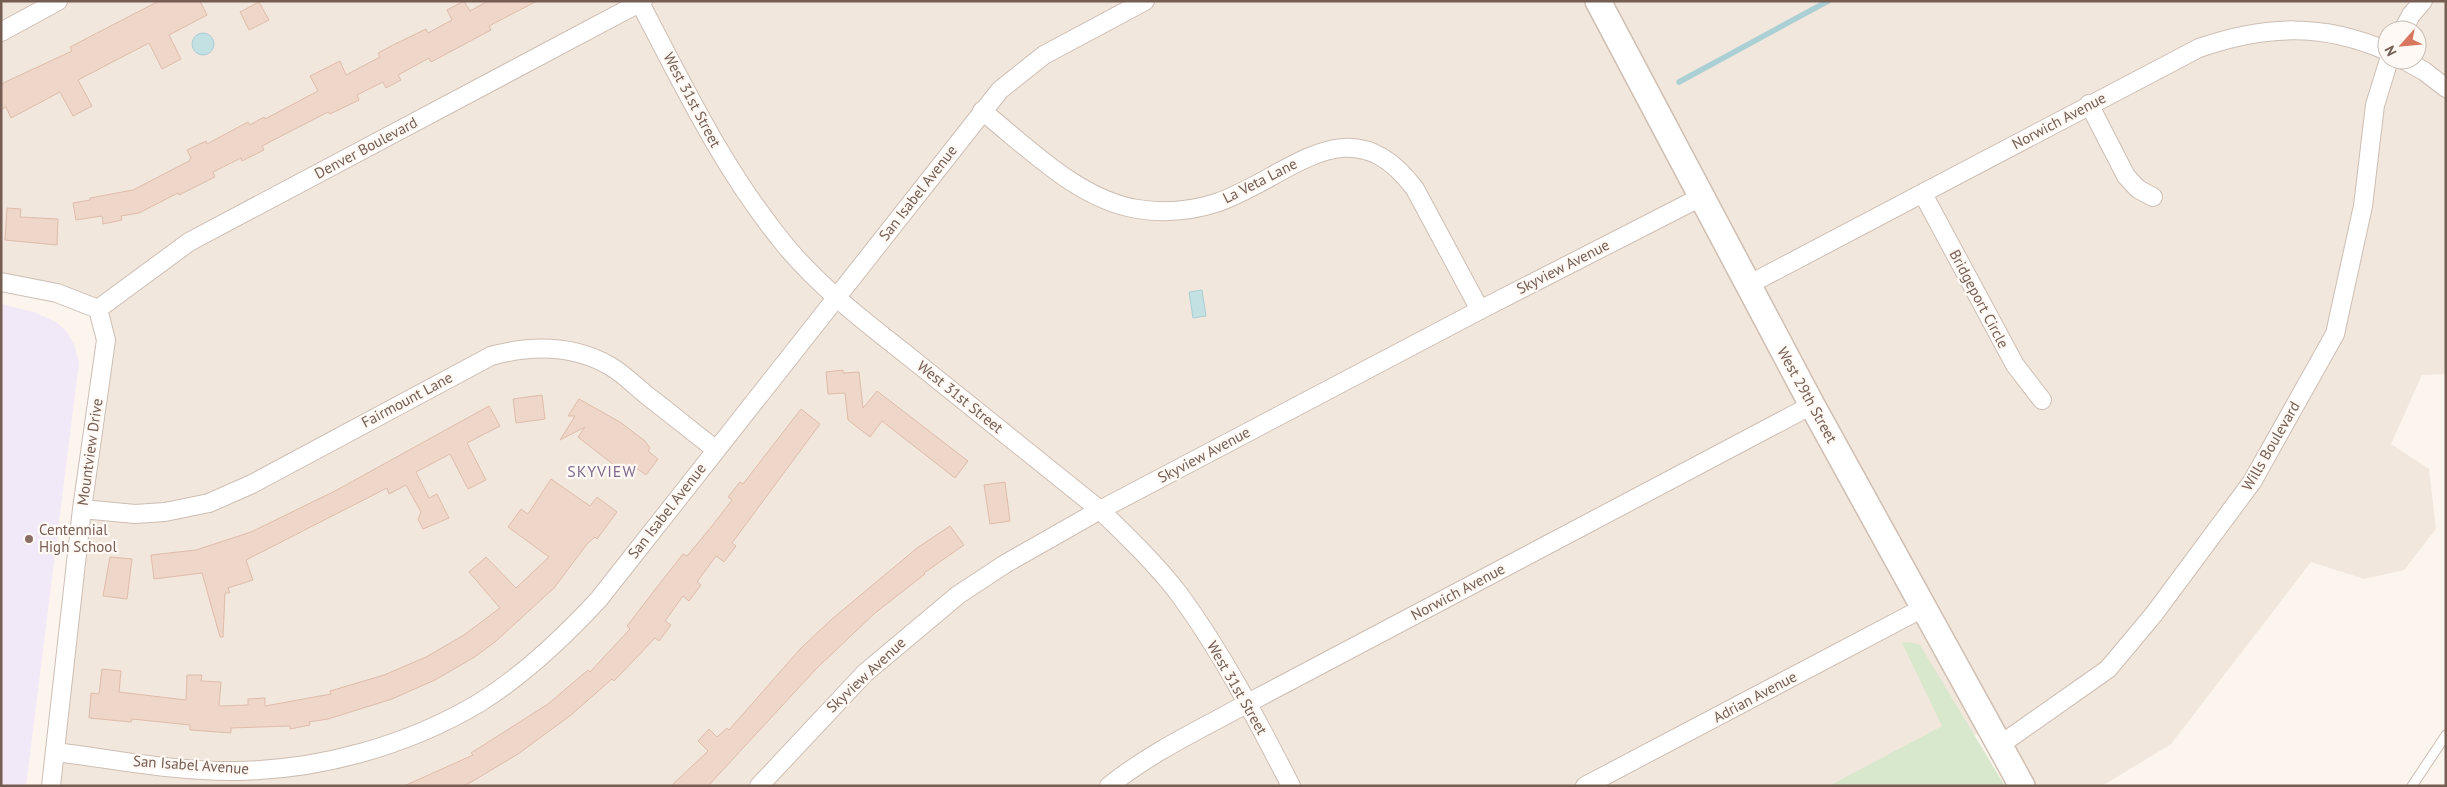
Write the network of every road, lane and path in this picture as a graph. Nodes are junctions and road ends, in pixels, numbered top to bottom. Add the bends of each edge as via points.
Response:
1 (58, 1) edge
2 (1144, 1) edge
3 (1598, 1) edge
4 (2423, 1) edge
5 (641, 2) edge
6 (2408, 20) edge
7 (1, 32) edge
8 (2377, 47) edge
9 (2386, 70) edge
10 (2424, 70) edge
11 (2446, 88) edge
12 (2089, 104) junction
13 (982, 110) junction
14 (1923, 194) junction
15 (1701, 197) junction
16 (2153, 197) dead end
17 (1, 282) edge
18 (1748, 285) junction
19 (836, 298) junction
20 (98, 309) junction
21 (1480, 310) junction
22 (2042, 400) dead end
23 (1812, 405) junction
24 (715, 449) junction
25 (82, 509) junction
26 (1100, 510) junction
27 (1925, 607) junction
28 (1248, 703) junction
29 (2446, 735) edge
30 (2000, 745) junction
31 (55, 752) junction
32 (51, 786) edge
33 (759, 786) edge
34 (1109, 786) edge
35 (1291, 786) edge
36 (1585, 786) edge
37 (2022, 786) edge
38 (2412, 786) edge

1 - 7 street
2 - 13 street, San Isabel Avenue via 1044,55 1000,90
3 - 15 street, West 29th Street
4 - 6 street
5 - 19 street, West 31st Street via 706,129 755,208 791,252
5 - 20 street, Denver Boulevard via 189,242
8 - 12 street, Norwich Avenue via 2324,31 2262,32 2237,36 2199,48
9 - 30 street, Wills Boulevard via 2375,105 2364,206 2335,334 2252,482 2154,614 2108,669
10 - 11 street
12 - 14 street, Norwich Avenue
12 - 16 street via 2126,176 2138,189
13 - 19 street, San Isabel Avenue
13 - 21 street, La Veta Lane via 1082,188 1135,208 1191,208 1215,203 1327,150 1366,151 1388,160 1403,172
14 - 18 street, Norwich Avenue
14 - 22 street, Bridgeport Circle via 2015,365
15 - 18 street, West 29th Street
15 - 21 street, Skyview Avenue
17 - 20 street via 57,293
18 - 23 street, West 29th Street
19 - 24 street, San Isabel Avenue
19 - 26 street, West 31st Street
20 - 25 street, Mountview Drive via 106,340
21 - 26 street, Skyview Avenue
23 - 27 street, West 29th Street
23 - 28 street, Norwich Avenue
24 - 25 street, Fairmount Lane via 610,366 584,354 534,348 491,356 252,484 209,503 135,514
24 - 31 street, San Isabel Avenue via 599,599 559,641 478,703 433,725 382,746 284,768 235,771 181,768
25 - 31 street, Mountview Drive
26 - 28 street, West 31st Street via 1178,593
26 - 33 street, Skyview Avenue via 1004,564 910,633 865,673
27 - 30 street, West 29th Street
27 - 36 street, Adrian Avenue
28 - 34 street, Norwich Avenue via 1123,774
28 - 35 street, West 31st Street
29 - 38 lane
30 - 37 street, West 29th Street
31 - 32 street, Mountview Drive

